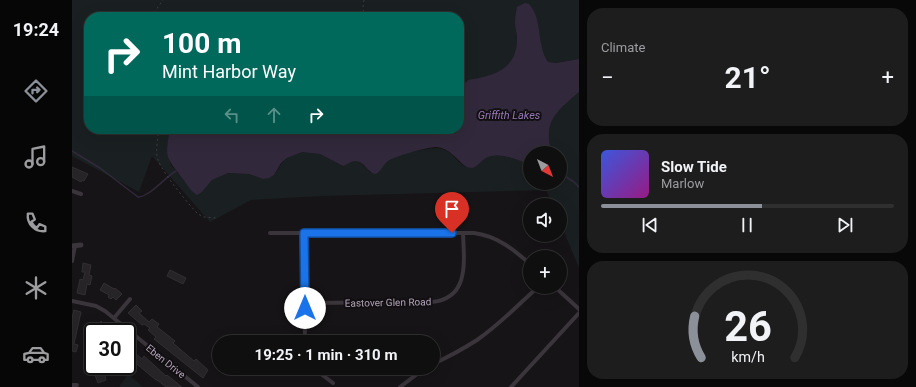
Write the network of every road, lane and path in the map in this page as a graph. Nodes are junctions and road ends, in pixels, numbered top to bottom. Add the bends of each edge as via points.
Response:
1 (163, 0) edge
2 (364, 0) edge
3 (154, 12) edge
4 (364, 12) edge
5 (158, 134) edge
6 (72, 191) edge
7 (81, 194) dead end
8 (216, 218) dead end
9 (270, 233) dead end
10 (304, 233) junction
11 (463, 233) junction
12 (76, 246) edge
13 (523, 258) edge
14 (72, 261) edge
15 (530, 294) edge
16 (562, 294) edge
17 (130, 299) dead end
18 (72, 301) edge
19 (305, 303) junction
20 (579, 309) edge
21 (579, 313) edge
22 (114, 318) junction
23 (305, 335) edge
24 (440, 361) edge
25 (322, 375) edge
26 (416, 375) edge
27 (333, 383) dead end
28 (72, 385) edge
29 (77, 385) dead end
30 (198, 387) edge
31 (400, 387) edge
32 (511, 387) edge

1 - 3 path
2 - 4 path
5 - 8 path via 158,160 166,174 198,214
6 - 7 street
9 - 10 street
10 - 11 street
10 - 19 street
11 - 13 street via 496,238
11 - 19 street, Eastover Glen Road via 462,278 457,289 443,300
12 - 14 street
15 - 24 street via 477,339
16 - 20 street
17 - 22 street
18 - 22 street, Eben Drive via 100,308
19 - 23 street
21 - 32 street
22 - 30 street, Eben Drive
25 - 27 street
26 - 31 street
28 - 29 street

